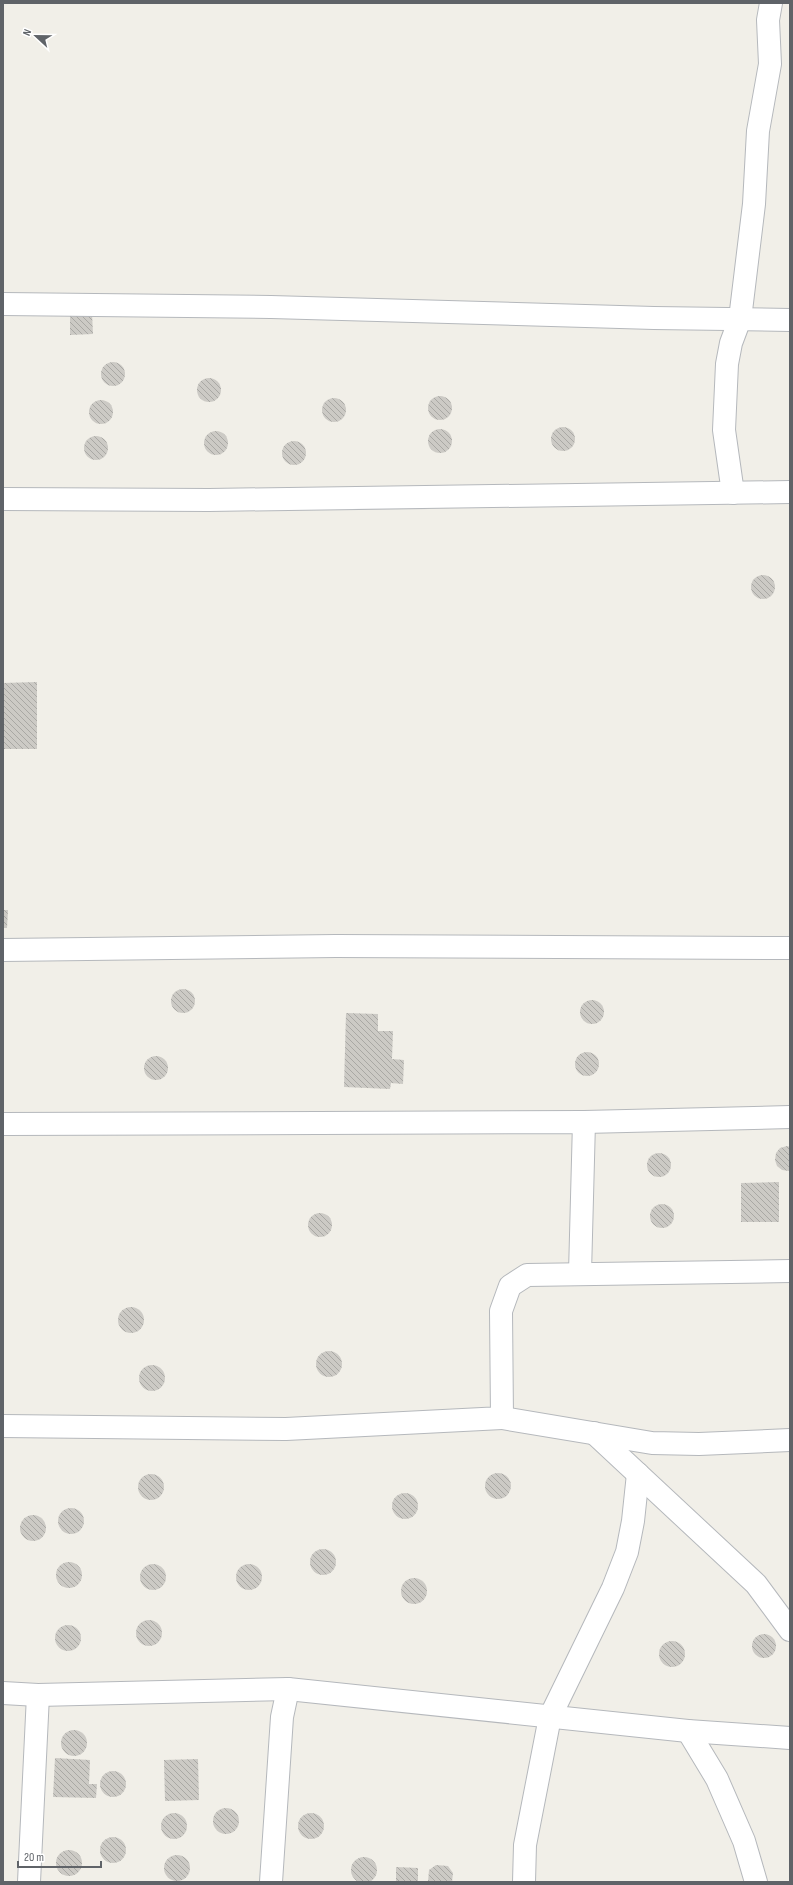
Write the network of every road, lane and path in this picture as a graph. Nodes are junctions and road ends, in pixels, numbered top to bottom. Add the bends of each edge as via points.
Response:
1 (771, 3) edge
2 (3, 304) edge
3 (740, 319) junction
4 (790, 320) edge
5 (790, 492) edge
6 (733, 493) junction
7 (3, 499) edge
8 (790, 948) edge
9 (3, 950) edge
10 (790, 1118) edge
11 (584, 1122) junction
12 (3, 1124) edge
13 (790, 1271) edge
14 (580, 1273) junction
15 (502, 1418) junction
16 (3, 1426) edge
17 (594, 1433) junction
18 (790, 1440) edge
19 (638, 1474) junction
20 (790, 1630) edge
21 (288, 1689) junction
22 (3, 1693) edge
23 (38, 1695) junction
24 (550, 1717) junction
25 (688, 1731) junction
26 (790, 1738) edge
27 (29, 1882) edge
28 (271, 1882) edge
29 (524, 1882) edge
30 (756, 1882) edge

1 - 3 street via 768,20 770,64 758,131 754,204
2 - 3 street via 271,307
3 - 4 street
3 - 6 street via 727,364 724,412
5 - 6 street
6 - 7 street via 210,500
8 - 9 street via 336,946
10 - 11 street
11 - 12 street
11 - 14 street
13 - 14 street
14 - 15 street via 527,1275 510,1286 501,1311
15 - 16 street via 286,1429
15 - 17 street
17 - 18 street via 652,1443 699,1444
17 - 19 street
19 - 20 street via 756,1584
19 - 24 street via 633,1520 626,1552 613,1588
21 - 23 street
21 - 24 street
21 - 28 street via 282,1717
22 - 23 street
23 - 27 street
24 - 25 street
24 - 29 street via 526,1844
25 - 26 street
25 - 30 street via 717,1779 744,1841

